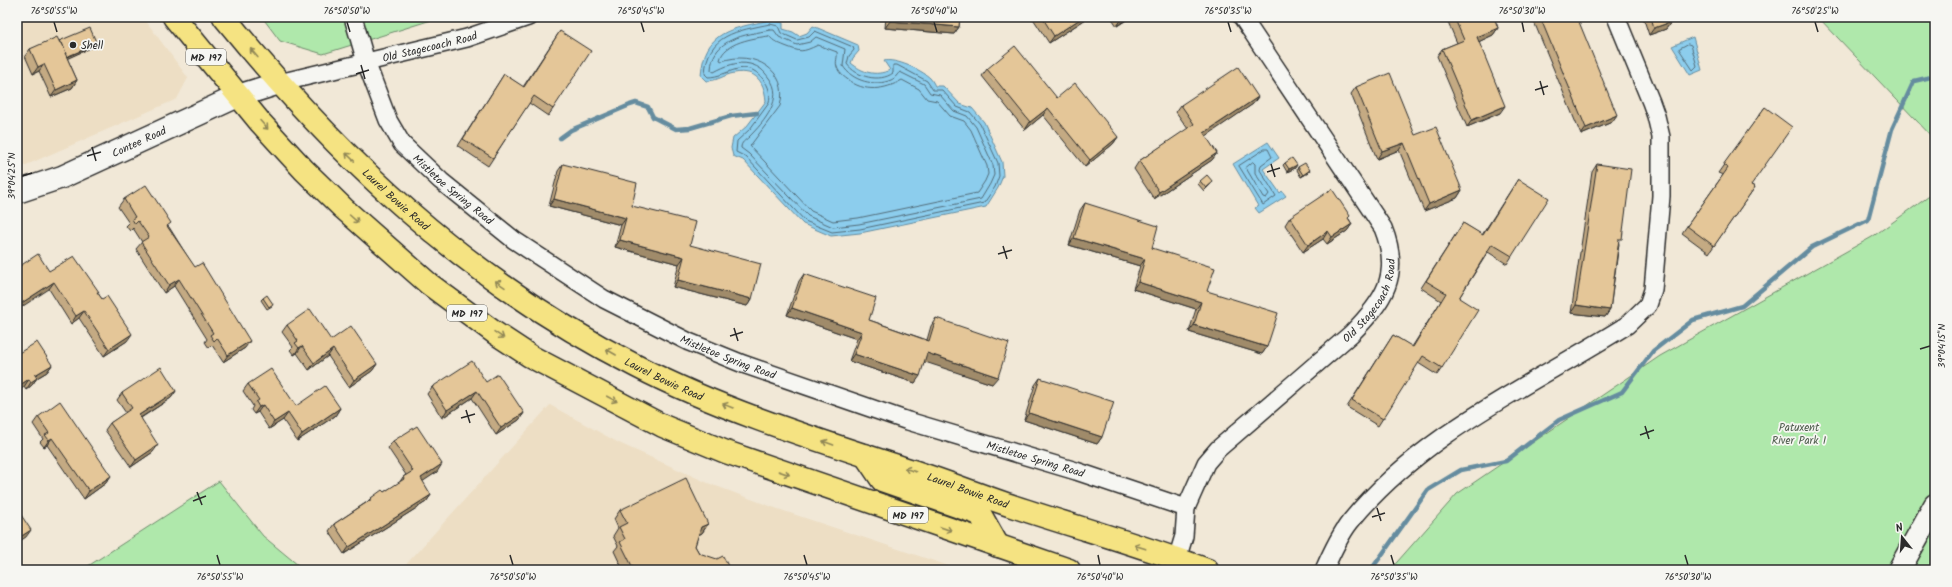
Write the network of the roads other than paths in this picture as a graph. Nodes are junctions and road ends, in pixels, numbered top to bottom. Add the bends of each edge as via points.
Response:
1 (174, 17) edge
2 (224, 17) edge
3 (353, 17) edge
4 (528, 17) edge
5 (1242, 17) edge
6 (1616, 17) edge
7 (366, 62) junction
8 (279, 83) junction
9 (238, 96) junction
10 (17, 192) edge
11 (865, 455) junction
12 (1935, 505) edge
13 (1186, 508) junction
14 (998, 546) junction
15 (1177, 559) junction
16 (1069, 570) edge
17 (1207, 570) edge
18 (1324, 570) edge
19 (1899, 570) edge

1 - 9 main road, MD 197
8 -> 2 main road, Laurel Bowie Road
3 - 7 street, Mistletoe Spring Road
4 - 7 street, Old Stagecoach Road via 467,38
5 - 13 street, Old Stagecoach Road via 1383,228 1390,253 1391,269 1386,290 1371,314 1218,449 1206,463
6 - 18 street via 1654,109 1660,137 1661,196 1653,290 1648,306 1627,325 1470,418 1422,453 1388,481 1350,523
7 - 8 street, Old Stagecoach Road
7 - 13 street, Mistletoe Spring Road via 391,126 409,151 441,181 514,240 611,302 682,338 743,364 908,421 1076,471
8 - 9 street, Old Stagecoach Road
11 -> 8 main road, Laurel Bowie Road via 749,415 689,391 635,365 530,305 485,274 401,205 337,145
9 - 10 street, Contee Road via 62,177
9 -> 14 main road, MD 197 via 304,170 394,255 447,298 530,356 663,426 719,449
11 - 14 main road via 882,480 980,514
15 -> 11 main road, Laurel Bowie Road
12 - 19 street
13 - 15 street, Old Stagecoach Road via 1184,536
14 - 16 main road, MD 197
15 - 17 main road, Laurel Bowie Road

